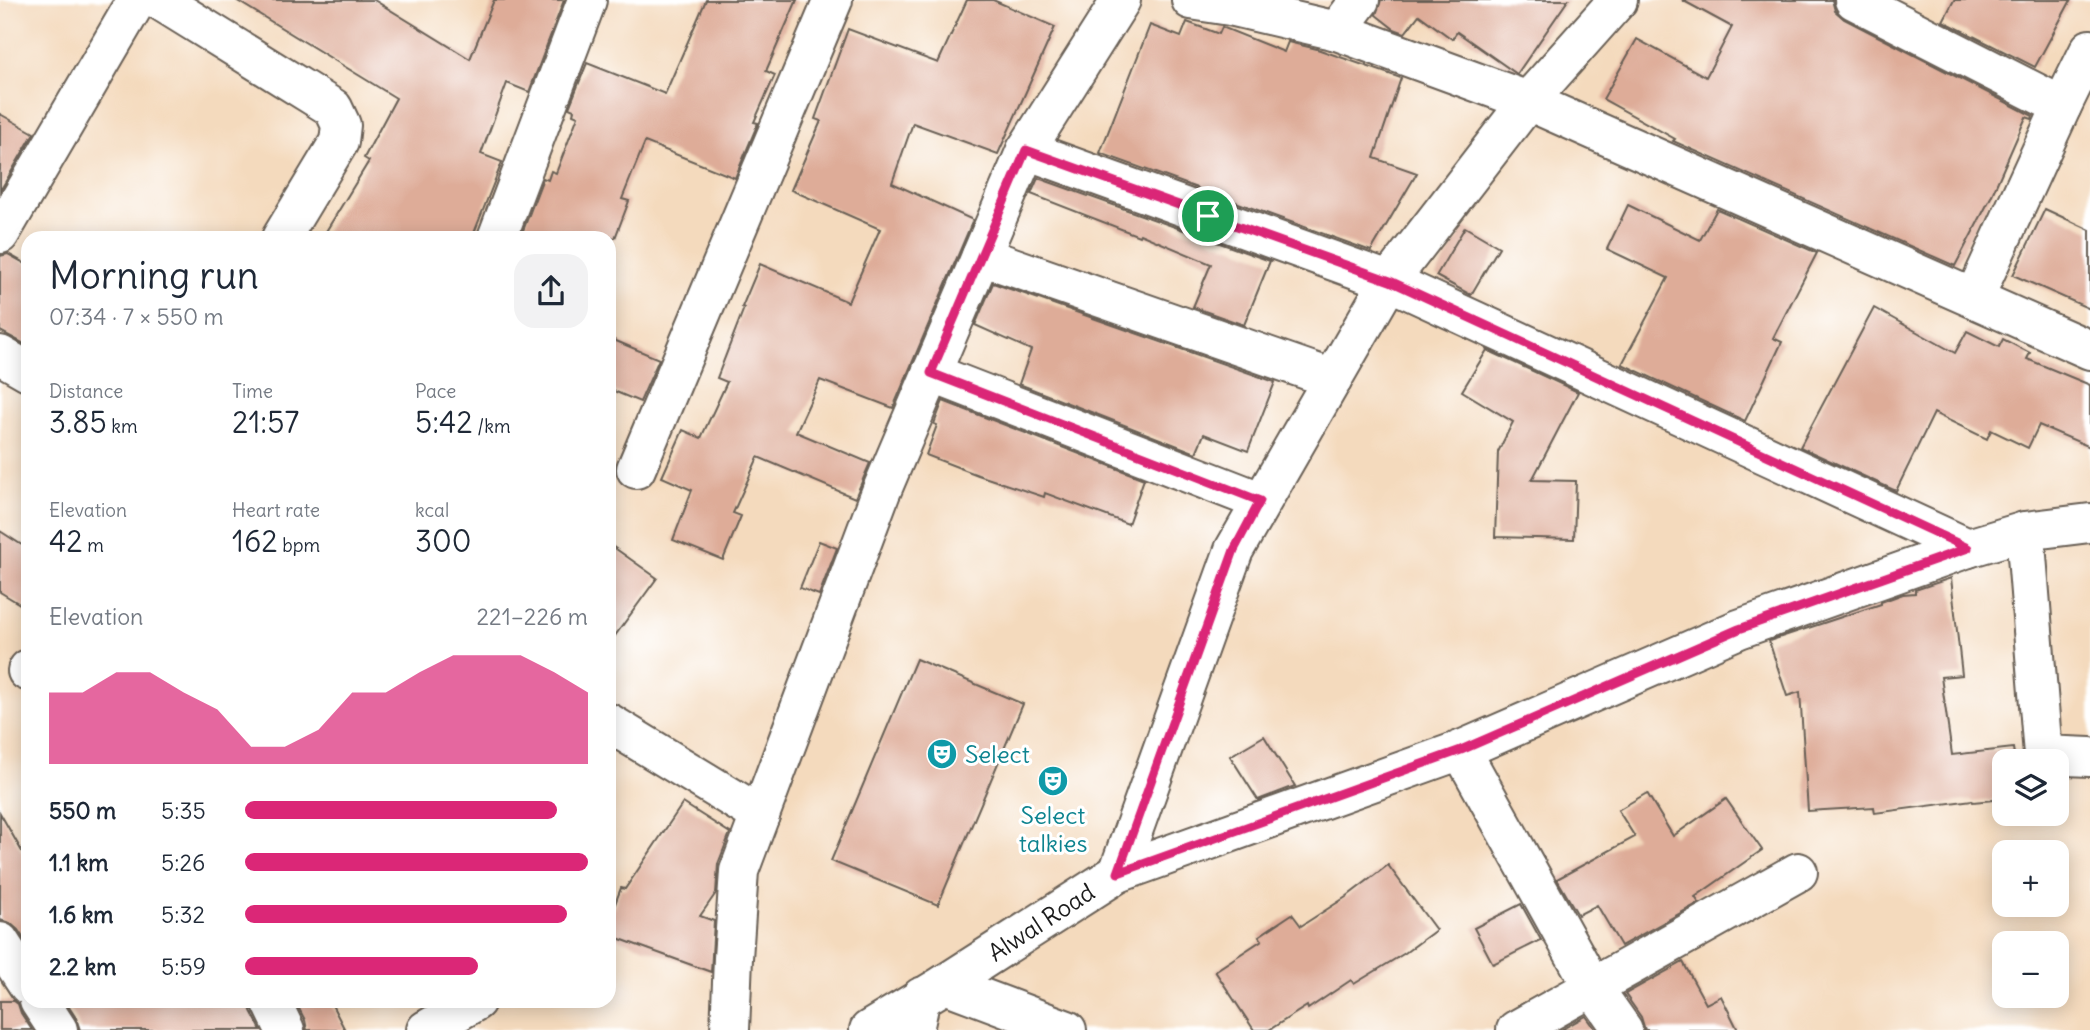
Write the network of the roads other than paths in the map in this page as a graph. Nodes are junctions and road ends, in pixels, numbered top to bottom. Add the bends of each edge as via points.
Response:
1 (137, 0) edge
2 (159, 0) edge
3 (587, 0) edge
4 (833, 0) edge
5 (1121, 0) edge
6 (1191, 0) edge
7 (1360, 0) edge
8 (1618, 0) edge
9 (1854, 0) edge
10 (1231, 3) edge
11 (1337, 32) junction
12 (2090, 49) edge
13 (1528, 100) junction
14 (2062, 106) junction
15 (1026, 150) junction
16 (285, 231) edge
17 (499, 231) edge
18 (0, 234) edge
19 (981, 256) junction
20 (1390, 281) junction
21 (1974, 298) junction
22 (2090, 350) edge
23 (0, 355) edge
24 (21, 368) edge
25 (931, 373) junction
26 (1333, 379) junction
27 (636, 469) dead end
28 (1260, 501) junction
29 (2090, 523) edge
30 (2025, 531) junction
31 (1968, 548) junction
32 (616, 727) edge
33 (1461, 750) junction
34 (2090, 757) edge
35 (760, 815) junction
36 (1798, 872) dead end
37 (1118, 873) junction
38 (0, 942) edge
39 (21, 974) edge
40 (1592, 986) junction
41 (927, 1004) edge
42 (44, 1008) edge
43 (274, 1008) edge
44 (464, 1008) edge
45 (58, 1030) edge
46 (285, 1030) edge
47 (426, 1030) edge
48 (730, 1030) edge
49 (869, 1030) edge
50 (1067, 1030) edge
51 (1516, 1030) edge
52 (1623, 1030) edge

1 - 18 street
2 - 16 street via 334,108 341,125 339,142
3 - 17 street
4 - 27 street
5 - 15 street
6 - 10 street
7 - 11 street
8 - 13 street
9 - 14 street
10 - 11 street
11 - 13 street
12 - 14 street
13 - 20 street
13 - 21 street
14 - 21 street
15 - 19 street
15 - 20 street
19 - 25 street
19 - 26 street
20 - 26 street
20 - 31 street
21 - 22 street
23 - 24 street
25 - 28 street
25 - 35 street via 881,492
26 - 28 street
28 - 37 street via 1234,550
29 - 30 street, Alwal Road
30 - 31 street, Alwal Road
30 - 34 street via 2043,755
31 - 33 street, Alwal Road via 1739,629
32 - 35 street
33 - 37 street, Alwal Road
33 - 40 street
35 - 48 street via 739,871
36 - 40 street
37 - 41 street, Alwal Road
38 - 39 street
40 - 51 street
40 - 52 street
41 - 49 street, Alwal Road
41 - 50 street
42 - 45 street
43 - 46 street
44 - 47 street

